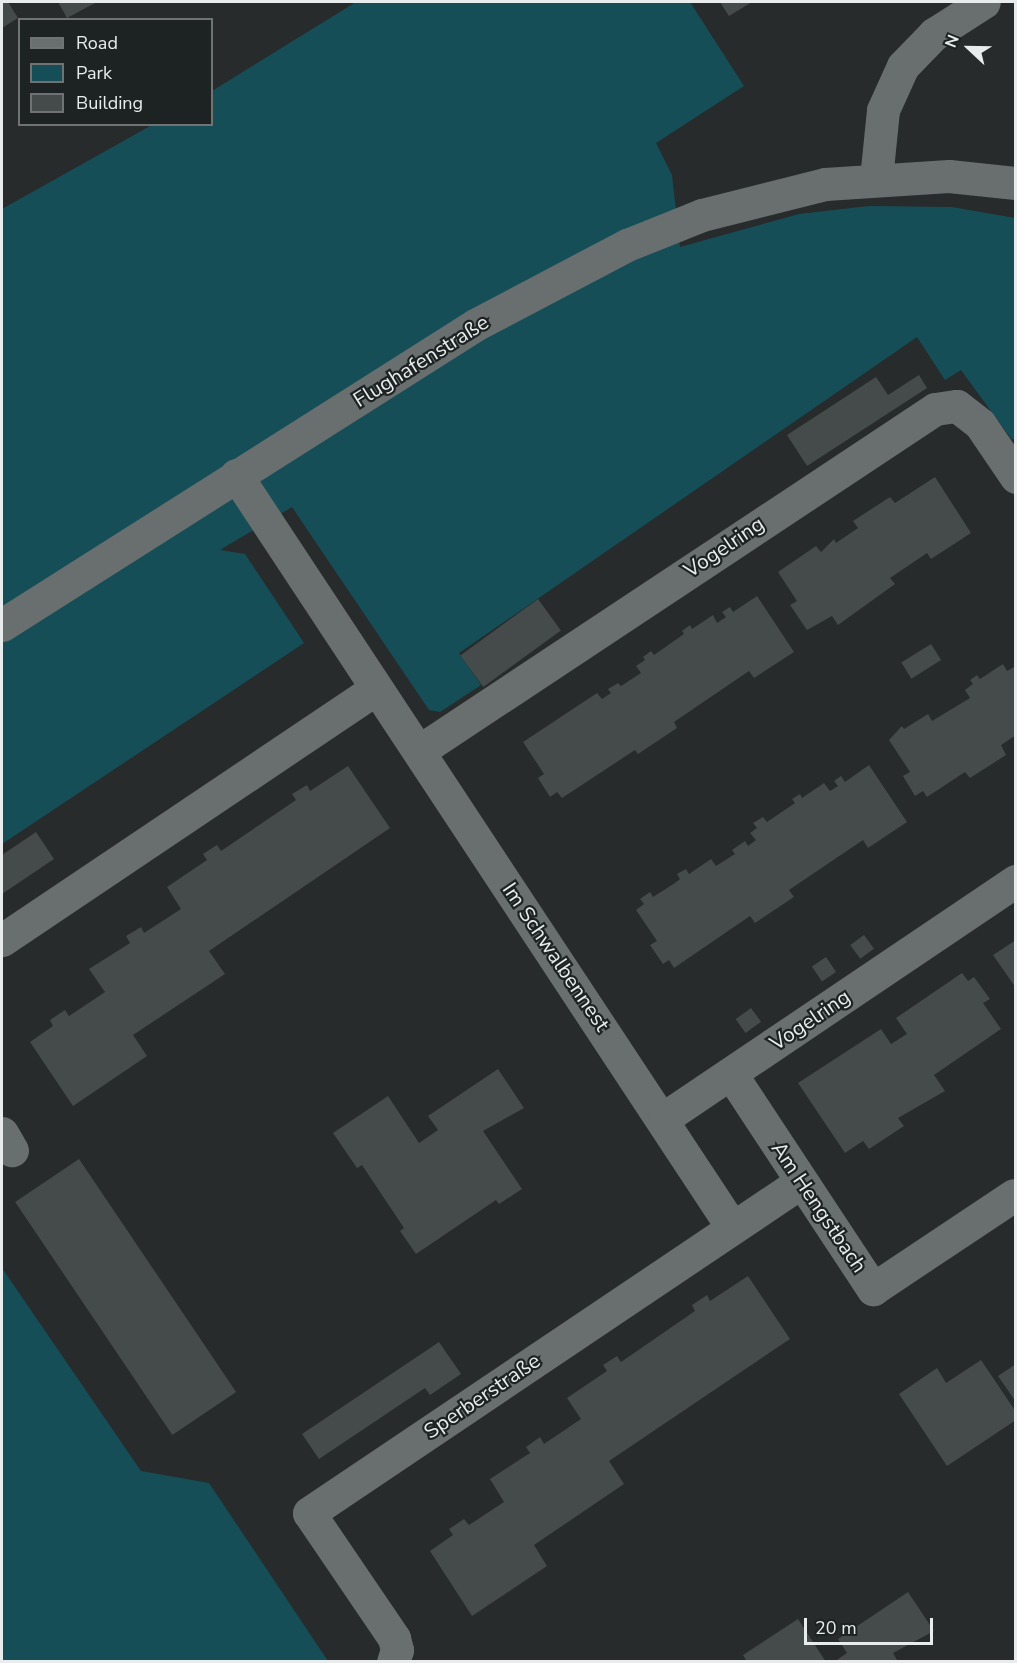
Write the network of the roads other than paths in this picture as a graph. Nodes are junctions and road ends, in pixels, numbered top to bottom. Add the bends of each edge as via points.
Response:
1 (984, 2) edge
2 (876, 179) junction
3 (1016, 183) edge
4 (236, 475) junction
5 (1016, 477) edge
6 (2, 626) edge
7 (375, 689) junction
8 (419, 751) junction
9 (1016, 881) edge
10 (2, 940) edge
11 (731, 1074) junction
12 (664, 1118) junction
13 (801, 1182) junction
14 (1014, 1195) dead end
15 (732, 1227) junction
16 (393, 1662) edge

1 - 2 street via 934,34 903,66 882,110
2 - 3 street, Flughafenstraße via 949,176
2 - 4 street, Flughafenstraße via 790,190 702,215 627,245 475,326
4 - 6 street, Flughafenstraße
4 - 7 street, Im Schwalbennest
5 - 8 street, Vogelring via 980,424 957,406 935,410
7 - 8 street, Im Schwalbennest
7 - 10 street
8 - 12 street, Im Schwalbennest
9 - 11 street, Vogelring
11 - 12 street, Vogelring
11 - 13 street, Am Hengstbach
12 - 15 street, Im Schwalbennest
13 - 14 street, Am Hengstbach via 873,1289
13 - 15 street, Sperberstraße
15 - 16 street, Sperberstraße via 309,1513 394,1638 397,1650

